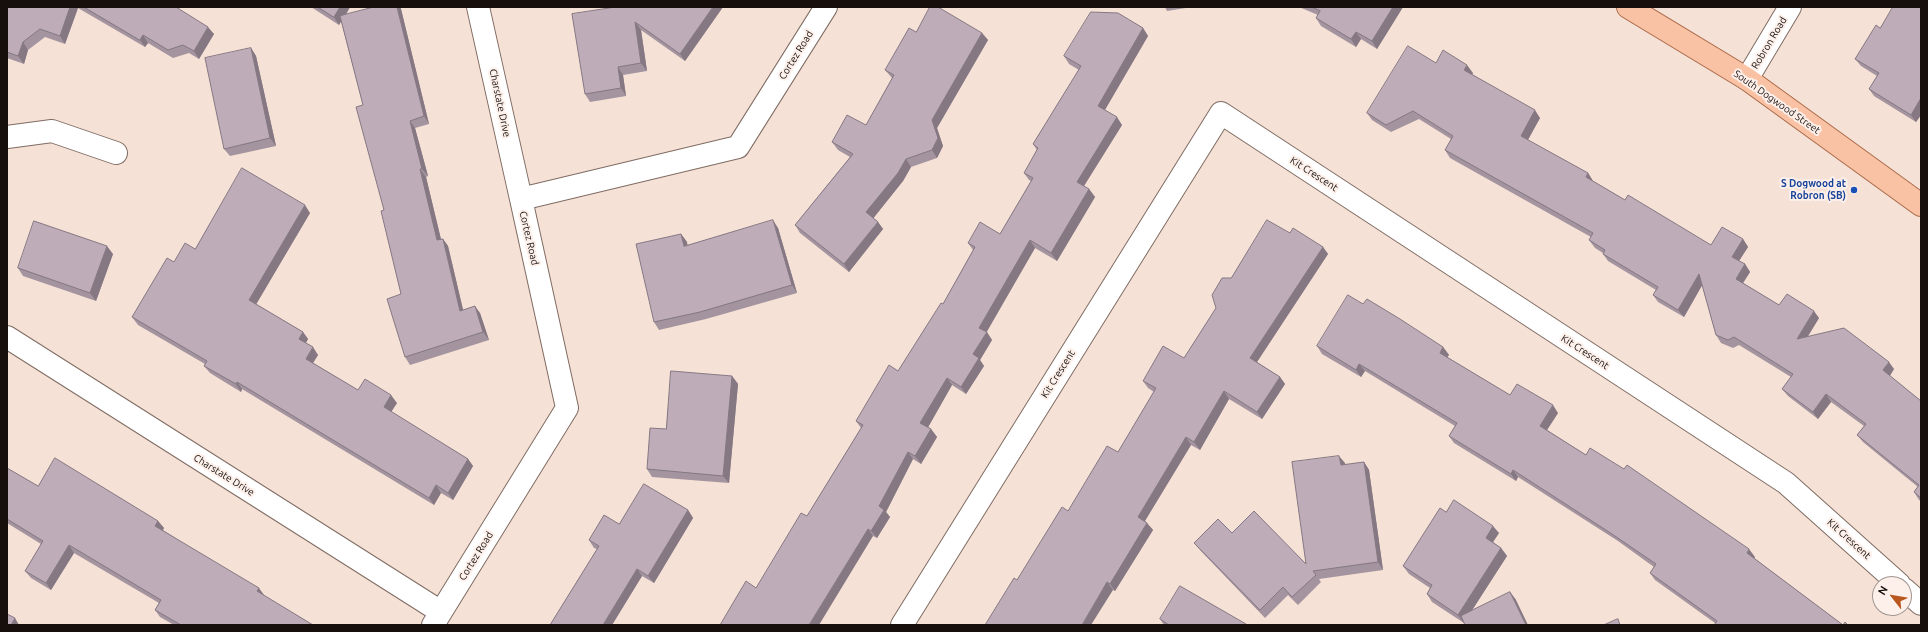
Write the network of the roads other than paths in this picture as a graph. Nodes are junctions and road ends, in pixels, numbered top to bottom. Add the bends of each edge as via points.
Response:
1 (478, 7) edge
2 (826, 7) edge
3 (1628, 7) edge
4 (1790, 7) edge
5 (1747, 80) junction
6 (7, 138) edge
7 (116, 153) dead end
8 (521, 199) junction
9 (1921, 205) edge
10 (7, 337) edge
11 (1890, 576) edge
12 (1912, 596) edge
13 (1921, 604) edge
14 (437, 619) edge
15 (902, 625) edge

1 - 8 street, Charstate Drive
2 - 8 street, Cortez Road via 738,147
3 - 5 main road, South Dogwood Street
4 - 5 street, Robron Road
5 - 9 main road, South Dogwood Street
6 - 7 street via 52,131
8 - 14 street, Cortez Road via 567,408
10 - 14 street, Charstate Drive
11 - 15 street, Kit Crescent via 1786,483 1221,112
12 - 13 street

